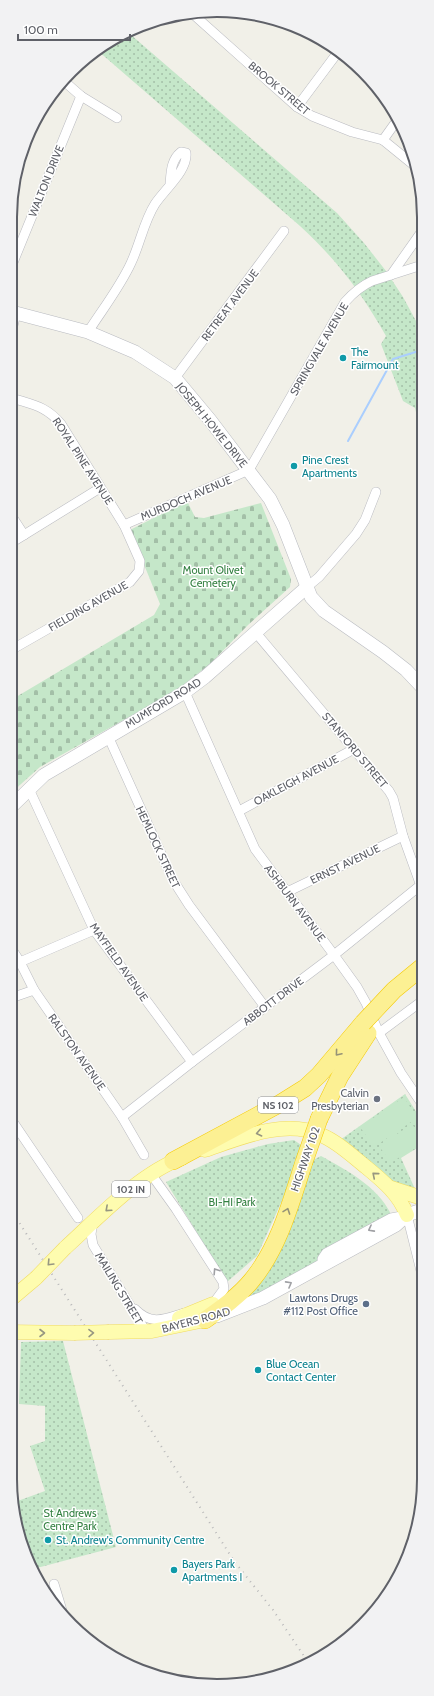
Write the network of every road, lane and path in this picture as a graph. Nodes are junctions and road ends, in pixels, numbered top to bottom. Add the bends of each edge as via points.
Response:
1 (197, 18) edge
2 (335, 56) edge
3 (68, 84) edge
4 (81, 96) junction
5 (297, 106) junction
6 (117, 118) dead end
7 (394, 125) edge
8 (383, 140) junction
9 (409, 161) edge
10 (170, 184) dead end
11 (284, 231) dead end
12 (417, 238) edge
13 (17, 253) edge
14 (417, 267) edge
15 (391, 275) junction
16 (17, 313) edge
17 (88, 332) junction
18 (175, 378) junction
19 (17, 400) edge
20 (249, 470) junction
21 (100, 488) junction
22 (376, 492) dead end
23 (17, 525) edge
24 (124, 525) junction
25 (24, 536) junction
26 (17, 540) edge
27 (307, 587) junction
28 (283, 609) junction
29 (324, 611) junction
30 (256, 633) junction
31 (17, 647) edge
32 (417, 670) edge
33 (417, 682) edge
34 (186, 692) junction
35 (108, 736) junction
36 (354, 749) junction
37 (29, 789) junction
38 (17, 801) edge
39 (239, 811) junction
40 (403, 836) junction
41 (417, 874) edge
42 (417, 888) edge
43 (287, 892) junction
44 (94, 930) junction
45 (334, 954) junction
46 (17, 957) edge
47 (20, 962) junction
48 (417, 971) edge
49 (417, 984) edge
50 (34, 990) junction
51 (17, 996) edge
52 (417, 1003) edge
53 (265, 1007) junction
54 (370, 1030) junction
55 (192, 1062) junction
56 (417, 1097) edge
57 (122, 1117) junction
58 (17, 1129) edge
59 (144, 1155) dead end
60 (173, 1161) junction
61 (151, 1174) junction
62 (391, 1188) junction
63 (417, 1196) edge
64 (417, 1212) edge
65 (407, 1215) junction
66 (78, 1218) dead end
67 (93, 1222) junction
68 (272, 1247) junction
69 (417, 1256) edge
70 (17, 1294) edge
71 (126, 1299) junction
72 (216, 1300) junction
73 (205, 1320) junction
74 (145, 1330) junction
75 (17, 1332) edge
76 (54, 1584) dead end
77 (59, 1603) edge

1 - 5 street, BROOK STREET
2 - 5 street
3 - 4 street
4 - 6 street
4 - 13 street, WALTON DRIVE
5 - 8 street, BROOK STREET via 312,116 352,132
7 - 8 street
8 - 9 street, BROOK STREET
10 - 17 street via 150,213 128,269
11 - 18 street, RETREAT AVENUE
12 - 15 street
14 - 15 street, SPRINGVALE AVENUE
15 - 20 street, SPRINGVALE AVENUE via 364,284 345,302
16 - 17 main road, JOSEPH HOWE DRIVE
17 - 18 main road, JOSEPH HOWE DRIVE via 135,352
18 - 20 main road, JOSEPH HOWE DRIVE
19 - 21 street, ROYAL PINE AVENUE via 53,414
20 - 24 street, MURDOCH AVENUE
20 - 27 main road, JOSEPH HOWE DRIVE via 270,499 283,525
21 - 24 street, ROYAL PINE AVENUE
21 - 25 street
22 - 27 street via 356,534 319,577
23 - 25 street
24 - 31 street, FIELDING AVENUE via 140,561 139,571 130,582
25 - 26 street
27 - 28 main road, MUMFORD ROAD
27 - 29 main road, JOSEPH HOWE DRIVE via 311,597
27 - 32 main road via 318,592 331,606 406,659
28 - 29 main road via 302,605
28 - 30 main road, MUMFORD ROAD
29 - 33 main road, JOSEPH HOWE DRIVE via 383,652
30 - 34 main road, MUMFORD ROAD
30 - 36 street, STANFORD STREET
34 - 35 main road, MUMFORD ROAD
34 - 39 street, ASHBURN AVENUE
35 - 37 main road, MUMFORD ROAD via 44,775
35 - 53 street, HEMLOCK STREET via 173,880
36 - 39 street, OAKLEIGH AVENUE
36 - 40 street, STANFORD STREET via 393,798
37 - 38 main road, MUMFORD ROAD
37 - 44 street, MAYFIELD AVENUE
39 - 43 street, ASHBURN AVENUE via 255,849
40 - 41 street, STANFORD STREET
40 - 43 street, ERNST AVENUE
42 - 45 street, ABBOTT DRIVE
43 - 45 street, ASHBURN AVENUE
44 - 47 street
44 - 55 street, MAYFIELD AVENUE
45 - 53 street, ABBOTT DRIVE
45 - 54 street, ASHBURN AVENUE via 366,1003
46 - 47 street, RALSTON AVENUE
47 - 50 street, RALSTON AVENUE
48 - 54 highway, HIGHWAY 102 / NS 102, bridge via 394,990
49 - 54 highway, HIGHWAY 102 / NS 102
50 - 51 street
50 - 57 street, RALSTON AVENUE
52 - 54 street
53 - 55 street, ABBOTT DRIVE
54 - 56 street, ASHBURN AVENUE
54 -> 60 highway, HIGHWAY 102 / NS 102 via 304,1088
68 -> 54 highway, HIGHWAY 102 / NS 102, bridge via 282,1227 319,1119 340,1076
55 - 57 street, ABBOTT DRIVE
57 - 59 street, RALSTON AVENUE
58 - 66 street
60 - 61 main road, 102 IN
62 -> 60 main road via 335,1142 304,1129 280,1129 256,1134
61 -> 67 main road, 102 IN
72 -> 61 street via 224,1289 223,1282
62 - 63 main road
62 - 65 main road
64 - 65 main road, BAYERS ROAD
65 - 69 street
73 -> 65 main road, BAYERS ROAD via 255,1302 396,1225
67 -> 70 main road, 102 IN, bridge
67 - 71 street, MAILING STREET via 93,1245
68 - 72 highway, NS 102 via 258,1268 242,1284
68 - 73 highway, HIGHWAY 102 / NS 102 via 252,1280 229,1303
71 - 72 street, BAYERS ROAD via 144,1317 152,1320 159,1320
71 - 74 street, MAILING STREET
72 - 74 main road, NS 102 via 192,1314
73 - 74 main road, BAYERS ROAD via 152,1331
75 -> 74 main road, BAYERS ROAD, bridge
76 - 77 street

